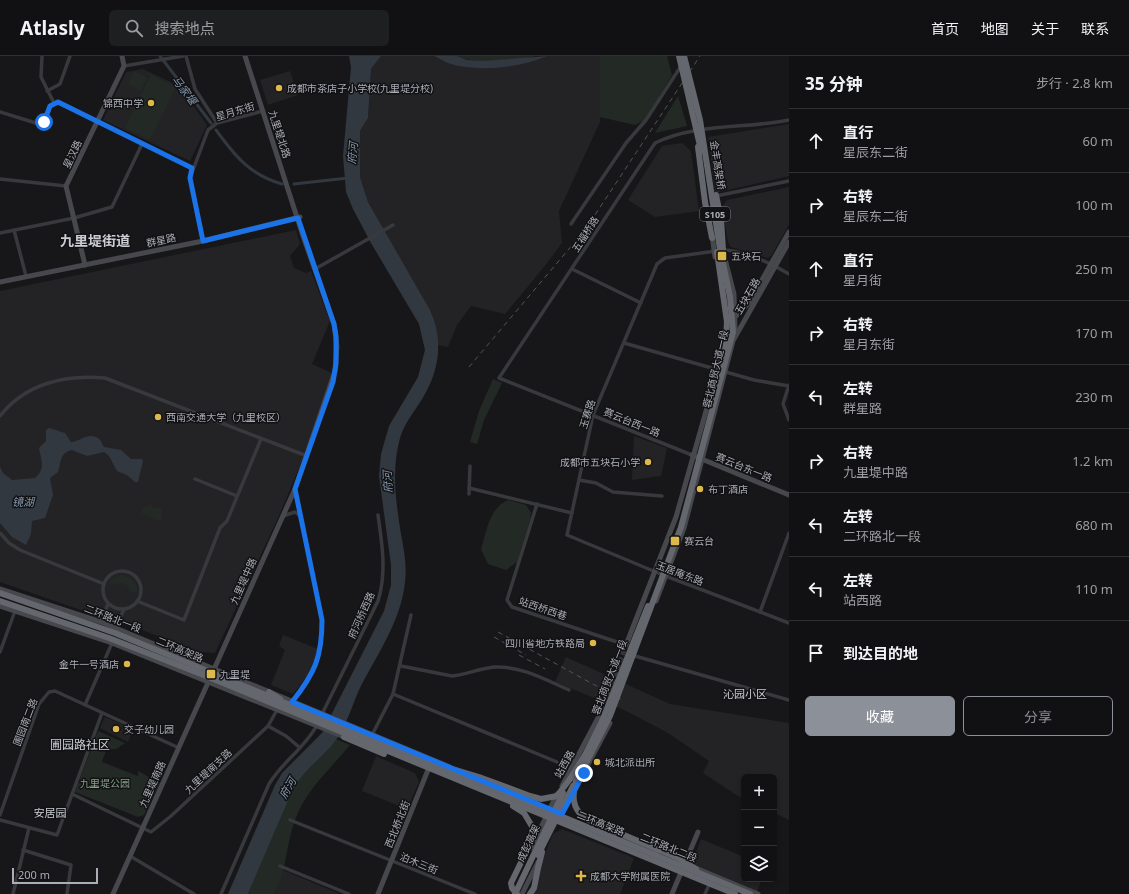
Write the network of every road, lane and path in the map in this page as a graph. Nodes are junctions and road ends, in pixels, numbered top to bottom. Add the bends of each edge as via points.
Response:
1 (42, 56) edge
2 (70, 56) edge
3 (122, 56) edge
4 (182, 56) edge
5 (186, 56) edge
6 (245, 56) edge
7 (678, 56) edge
8 (686, 56) edge
9 (124, 66) junction
10 (684, 70) junction
11 (691, 76) dead end
12 (689, 87) junction
13 (46, 91) junction
14 (54, 103) junction
15 (0, 112) edge
16 (263, 112) junction
17 (789, 120) edge
18 (97, 122) junction
19 (218, 123) junction
20 (705, 129) junction
21 (697, 131) junction
22 (142, 144) junction
23 (192, 168) junction
24 (0, 179) edge
25 (789, 181) edge
26 (66, 186) junction
27 (714, 197) junction
28 (299, 217) junction
29 (74, 218) junction
30 (571, 224) dead end
31 (392, 225) dead end
32 (14, 230) junction
33 (789, 232) edge
34 (0, 233) edge
35 (712, 238) junction
36 (203, 241) junction
37 (789, 242) edge
38 (723, 250) junction
39 (714, 252) junction
40 (85, 265) junction
41 (773, 265) junction
42 (315, 268) junction
43 (572, 269) junction
44 (789, 274) edge
45 (26, 276) junction
46 (0, 282) edge
47 (641, 303) junction
48 (735, 316) junction
49 (725, 331) junction
50 (734, 339) junction
51 (624, 343) junction
52 (722, 371) junction
53 (499, 378) joint
54 (789, 385) edge
55 (593, 415) junction
56 (0, 416) edge
57 (789, 420) edge
58 (261, 438) junction
59 (692, 455) junction
60 (307, 456) junction
61 (701, 460) junction
62 (470, 466) dead end
63 (196, 479) dead end
64 (578, 480) junction
65 (469, 488) junction
66 (295, 489) junction
67 (469, 494) dead end
68 (789, 495) edge
69 (237, 496) junction
70 (662, 496) dead end
71 (537, 504) junction
72 (572, 513) junction
73 (378, 514) dead end
74 (282, 516) junction
75 (302, 519) junction
76 (0, 533) edge
77 (789, 533) edge
78 (567, 535) joint
79 (654, 572) junction
80 (665, 576) junction
81 (104, 584) junction
82 (0, 589) edge
83 (0, 593) edge
84 (0, 601) edge
85 (138, 601) junction
86 (108, 604) junction
87 (0, 606) edge
88 (124, 609) junction
89 (15, 611) junction
90 (760, 612) junction
91 (411, 615) dead end
92 (101, 622) junction
93 (789, 623) edge
94 (116, 628) junction
95 (112, 643) junction
96 (626, 645) joint
97 (0, 652) edge
98 (635, 656) joint
99 (401, 666) junction
100 (214, 669) junction
101 (209, 682) junction
102 (570, 690) dead end
103 (269, 692) junction
104 (393, 694) junction
105 (789, 700) edge
106 (292, 702) junction
107 (85, 705) junction
108 (277, 710) junction
109 (102, 713) junction
110 (323, 715) junction
111 (598, 718) tunnel mouth
112 (610, 723) dead end
113 (268, 726) junction
114 (318, 726) junction
115 (372, 735) junction
116 (343, 736) junction
117 (179, 748) junction
118 (299, 748) junction
119 (430, 761) junction
120 (557, 762) dead end
121 (428, 770) junction
122 (573, 780) junction
123 (488, 792) junction
124 (72, 794) junction
125 (550, 809) junction
126 (562, 814) junction
127 (0, 815) edge
128 (546, 818) junction
129 (0, 820) edge
130 (290, 820) dead end
131 (557, 823) junction
132 (29, 828) junction
133 (142, 828) junction
134 (698, 832) dead end
135 (544, 842) junction
136 (23, 850) junction
137 (130, 856) junction
138 (391, 860) junction
139 (685, 863) junction
140 (280, 866) dead end
141 (681, 874) junction
142 (719, 882) junction
143 (708, 885) junction
144 (13, 894) edge
145 (67, 894) edge
146 (113, 894) edge
147 (194, 894) edge
148 (221, 894) edge
149 (349, 894) edge
150 (378, 894) edge
151 (475, 894) edge
152 (508, 894) edge
153 (517, 894) edge
154 (522, 894) edge
155 (530, 894) edge
156 (672, 894) edge
157 (705, 894) edge
158 (730, 894) edge
159 (735, 894) edge
160 (750, 894) edge
161 (758, 894) edge

1 - 13 street via 41,76
2 - 13 street via 60,84
3 - 9 main road
4 - 9 street
5 - 19 street via 195,89
6 - 16 main road, 九里堤北路
7 - 10 highway, 金丰高架桥 / S105, bridge
8 - 10 main road
8 - 10 street
8 - 12 highway, 金丰高架桥 / S105, bridge
9 - 18 main road, 星汉路
10 - 12 highway, 金丰高架桥 / S105, bridge
10 - 30 street via 626,143
11 - 20 main road, 蓉北商贸大道一段
12 - 21 street, 蓉北商贸大道一段
12 - 35 highway, bridge
12 - 38 highway, bridge via 698,96 704,116
12 - 52 highway, 金丰高架桥 / S105, bridge via 730,297 733,332
13 - 14 street
14 - 15 street via 50,106 44,122 39,124
14 - 18 street via 58,102
16 - 19 street, 星月东街
16 - 28 main road, 九里堤北路
17 - 20 street, 五福桥路
18 - 22 street
18 - 26 main road, 星汉路
19 - 23 street, 星月东街 via 208,130
20 - 21 street, 五福桥路
20 - 27 main road, 蓉北商贸大道一段
21 - 35 main road, 蓉北商贸大道一段
21 - 43 street, 五福桥路 via 664,138 655,143
22 - 23 street
22 - 29 street via 112,207
23 - 36 street, 星月东街 via 190,178
24 - 26 street
25 - 27 street
26 - 29 main road
27 - 38 main road, 蓉北商贸大道一段
28 - 36 main road, 群星路
28 - 42 main road, 九里堤中路
29 - 32 street
29 - 40 main road
31 - 42 street
32 - 34 street
32 - 45 street
33 - 41 main road, 五块石路
35 - 39 main road, 蓉北商贸大道一段
36 - 40 main road, 群星路
37 - 41 main road, 五块石路
38 - 39 street, 玉赛路
38 - 41 street
38 - 48 main road, 蓉北商贸大道一段 via 734,294
39 - 47 street, 玉赛路 via 659,261
39 - 49 main road, 蓉北商贸大道一段 via 726,323
40 - 45 main road, 群星路
41 - 44 street
41 - 48 main road, 五块石路 via 749,303
41 - 50 main road, 五块石路
42 - 60 main road, 九里堤中路 via 334,324 337,355 333,382
43 - 47 street
43 - 53 street, 五福桥路
45 - 46 main road, 群星路
47 - 51 street, 玉赛路
48 - 49 main road, 五块石路
48 - 50 main road, 蓉北商贸大道一段
49 - 52 main road, 蓉北商贸大道一段
50 - 52 main road, 蓉北商贸大道一段
51 - 52 street
51 - 55 street, 玉赛路
52 - 54 street via 754,380
52 - 59 main road, 蓉北商贸大道一段
52 - 61 highway, 蓉北商贸大道一段, bridge
52 - 122 highway, 蓉北商贸大道一段, bridge via 679,523 602,721
53 - 55 street, 赛云台西一路
54 - 57 street via 783,404
55 - 59 street, 赛云台西一路
55 - 64 street, 玉赛路
56 - 58 street via 17,398 40,385 90,376 105,378
58 - 60 street
58 - 69 street
59 - 61 main road, 赛云台东一路
59 - 79 main road, 蓉北商贸大道一段 via 676,517
60 - 66 main road, 九里堤中路
61 - 68 main road, 赛云台东一路
61 - 80 highway, 蓉北商贸大道一段, bridge
62 - 65 street
63 - 69 street
64 - 70 street via 596,483 613,492
64 - 72 street, 玉赛路
65 - 67 street
65 - 71 street
66 - 74 main road, 九里堤中路
66 - 75 street
69 - 85 street via 227,521 220,528 184,620
71 - 72 street
71 - 96 street, 站西桥西巷 via 508,600 509,604
72 - 78 street, 玉赛路
73 - 110 street, 府河桥西路 via 384,566 378,601
74 - 75 street via 295,512
74 - 100 main road, 九里堤中路
75 - 106 street via 322,620 322,642 309,680
76 - 81 street via 20,550
77 - 90 street
78 - 79 street, 玉居庵东路
79 - 80 street, 玉居庵东路
79 - 96 main road, 蓉北商贸大道一段
80 - 90 street, 玉居庵东路
80 - 98 main road, 蓉北商贸大道一段
80 - 122 highway, 蓉北商贸大道一段, bridge via 610,716
81 - 85 street via 109,576 115,573 133,575 141,590
81 - 86 street via 103,594
82 - 92 main road, 二环路北一段
83 - 119 highway, 二环高架路, bridge via 115,633
84 - 123 highway, 二环高架路, bridge via 109,638
85 - 88 street
86 - 88 street
86 - 92 street
87 - 89 main road
88 - 94 street
89 - 95 main road
89 - 97 street
90 - 93 street, 玉居庵东路
91 - 99 street
92 - 94 main road, 二环路北一段
94 - 100 main road, 二环路北一段
95 - 101 main road
95 - 107 street
98 - 105 street
99 - 102 street via 452,676 486,668 510,668
99 - 104 street
100 - 101 main road, 九里堤中路
100 - 103 main road, 二环路北一段
101 - 108 main road
101 - 117 main road, 九里堤南路
103 - 106 main road, 二环路北一段
103 - 119 highway, bridge
104 - 115 street
104 - 120 street
106 - 110 main road, 二环路北一段
107 - 109 street, 圃园南二路
107 - 127 street, 圃园南二路 via 55,692 49,692 44,697 39,704
108 - 113 street, 九里堤南支路
108 - 114 main road
109 - 117 street, 圃园南二路
109 - 124 street
110 - 115 main road, 二环路北一段
111 - 125 main road, 站西路
112 - 126 main road
113 - 118 street via 286,736
113 - 133 street, 九里堤南支路 via 171,816 151,832
114 - 116 main road
114 - 118 street
115 - 119 main road, 二环路北一段
116 - 121 main road
116 - 123 highway, bridge via 458,784
117 - 133 main road, 九里堤南路
118 - 148 street via 277,771 269,784
119 - 121 main road, 西北桥北街
119 - 122 highway, bridge via 541,799 557,796
119 - 125 main road, 二环路北一段
119 - 142 highway, 二环高架路, bridge
121 - 128 main road
121 - 138 main road, 西北桥北街
122 - 135 highway, 成彭高架, bridge
122 - 142 highway, bridge via 574,805 584,818 678,858
122 - 153 highway, 成彭高架, bridge
123 - 153 highway, bridge via 524,813 533,828 530,844 511,883
123 - 159 highway, 二环高架路, bridge
124 - 132 street via 57,835
124 - 133 street
125 - 126 main road, 二环路北二段
125 - 128 main road, 站西路
126 - 131 main road
126 - 139 main road, 二环路北二段
128 - 131 main road, 二环路北二段
128 - 152 main road, 站西路
129 - 132 street
130 - 138 street, 泊木三街
131 - 141 main road, 二环路北二段
131 - 154 main road
132 - 136 street
133 - 137 main road, 九里堤南路
134 - 139 main road
135 - 153 highway, 成彭高架, bridge
135 - 155 highway, bridge via 534,888
136 - 144 street
136 - 145 street via 70,865
137 - 146 main road, 九里堤南路
137 - 147 street
138 - 150 main road, 西北桥北街
138 - 151 street, 泊木三街
139 - 141 main road
139 - 161 main road, 二环路北二段
140 - 149 street
141 - 143 main road, 二环路北二段
141 - 156 main road
142 - 160 highway, 二环高架路, bridge
143 - 157 street
143 - 158 main road, 二环路北二段

